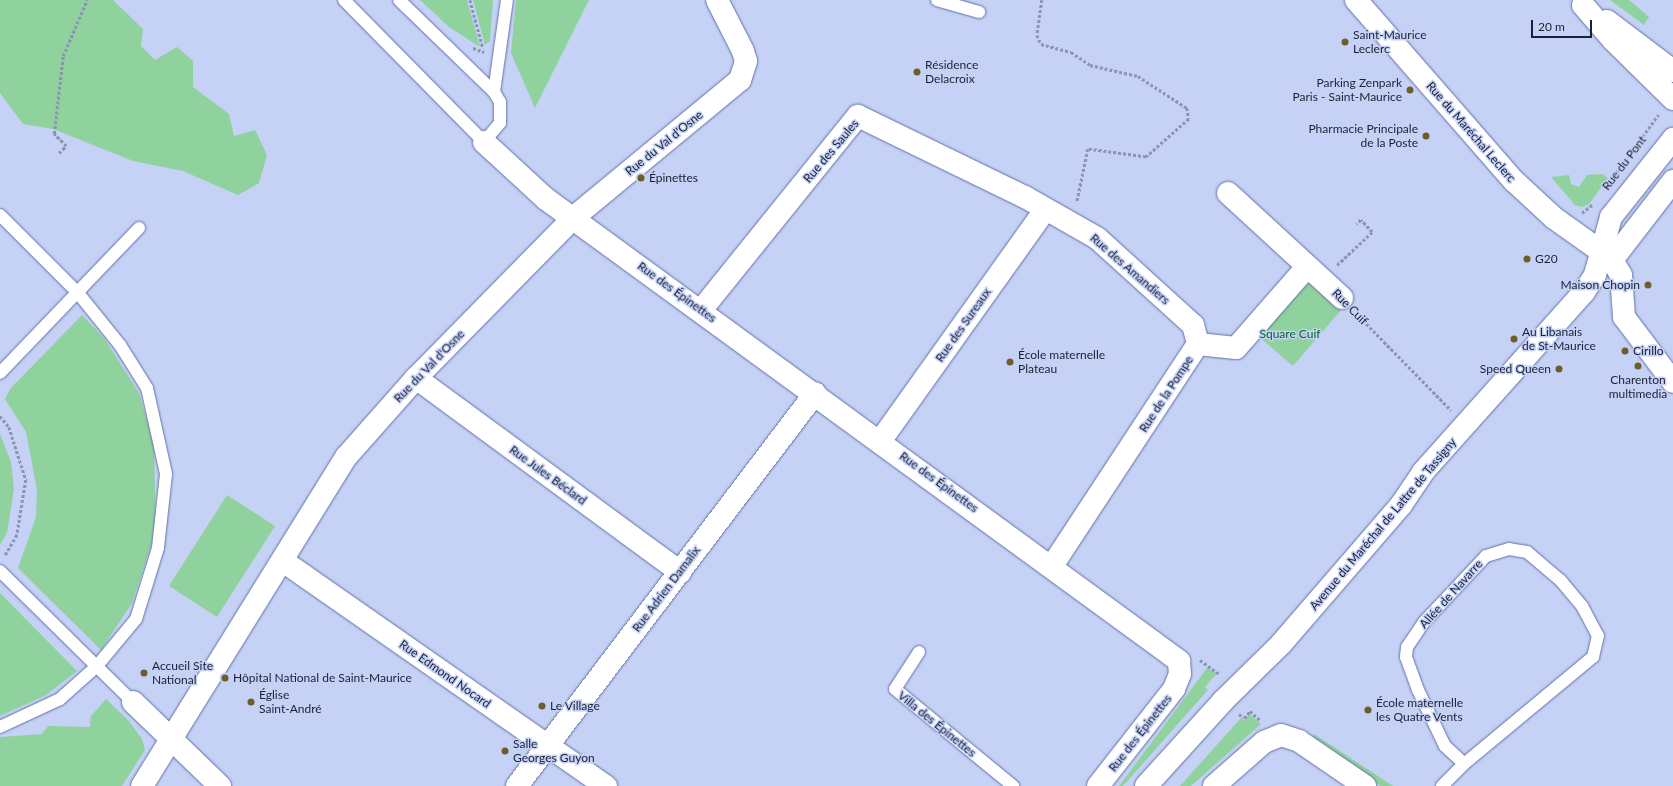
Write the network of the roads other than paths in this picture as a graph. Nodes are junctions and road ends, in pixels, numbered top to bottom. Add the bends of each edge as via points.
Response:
1 (344, 0) edge
2 (399, 0) edge
3 (507, 0) edge
4 (717, 0) edge
5 (937, 0) edge
6 (1356, 0) edge
7 (1580, 2) edge
8 (979, 12) dead end
9 (1673, 71) edge
10 (494, 92) junction
11 (1666, 103) edge
12 (1673, 139) edge
13 (484, 142) junction
14 (1673, 182) edge
15 (1228, 193) dead end
16 (1045, 210) junction
17 (0, 215) edge
18 (573, 218) junction
19 (139, 228) dead end
20 (1606, 255) junction
21 (1307, 267) junction
22 (78, 293) junction
23 (1342, 298) road end
24 (702, 309) junction
25 (1198, 344) junction
26 (0, 373) edge
27 (416, 378) junction
28 (1673, 382) edge
29 (815, 393) junction
30 (881, 440) junction
31 (283, 561) junction
32 (1052, 566) junction
33 (0, 571) edge
34 (680, 572) junction
35 (919, 652) dead end
36 (100, 662) junction
37 (134, 702) joint
38 (0, 727) edge
39 (172, 738) junction
40 (548, 745) junction
41 (1464, 764) junction
42 (142, 786) edge
43 (220, 786) edge
44 (517, 786) edge
45 (606, 786) edge
46 (1013, 786) edge
47 (1098, 786) edge
48 (1146, 786) edge
49 (1214, 786) edge
50 (1365, 786) edge
51 (1442, 786) edge

1 - 13 lane
2 - 10 lane
3 - 10 lane
4 - 18 street, Rue du Val d'Osne via 746,61 740,80
5 - 8 lane
6 - 20 street, Rue du Maréchal Leclerc via 1514,181 1554,218
7 - 9 street
7 - 11 street
10 - 13 lane via 500,102 500,123
12 - 20 street, Rue du Pont via 1611,217
13 - 18 street, Rue des Épinettes via 546,199
14 - 20 street
15 - 21 street, Rue Cuif
16 - 24 street, Rue des Saules via 858,116
16 - 25 street, Rue des Amandiers via 1097,238 1194,325
16 - 30 street, Rue des Sureaux
17 - 22 lane
18 - 24 street, Rue des Épinettes
18 - 27 street, Rue du Val d'Osne
19 - 22 lane
20 - 28 street via 1623,284 1624,317
20 - 48 street, Avenue du Maréchal de Lattre de Tassigny via 1584,292 1467,426 1423,472 1401,505 1281,644 1223,701
21 - 23 street, Rue Cuif
21 - 25 street, Rue de la Pompe via 1236,348
22 - 26 lane
22 - 36 lane via 120,345 147,388 166,474 158,548 136,619
24 - 29 street, Rue des Épinettes
25 - 32 street, Rue de la Pompe
27 - 31 street, Rue du Val d'Osne via 347,456
27 - 34 street, Rue Jules Béclard
29 - 30 street, Rue des Épinettes
29 - 34 street, Rue Adrien Damalix
30 - 32 street, Rue des Épinettes
31 - 39 street, Rue du Val d'Osne
31 - 40 street, Rue Edmond Nocard
32 - 47 street, Rue des Épinettes via 1179,660 1180,674 1174,689
33 - 36 lane
34 - 40 street, Rue Adrien Damalix
35 - 46 lane, Villa des Épinettes via 895,689
36 - 37 lane
36 - 38 lane via 60,699
37 - 39 street
39 - 42 street, Rue du Val d'Osne
39 - 43 street
40 - 44 street, Rue Adrien Damalix
40 - 45 street, Rue Edmond Nocard
41 - 41 lane, Allée de Navarre via 1593,657 1598,636 1582,606 1560,580 1527,552 1509,549 1486,556 1424,622 1407,647 1406,657 1418,690 1445,746
41 - 51 lane, Allée de Navarre
49 - 50 street via 1264,742 1281,734 1299,741

